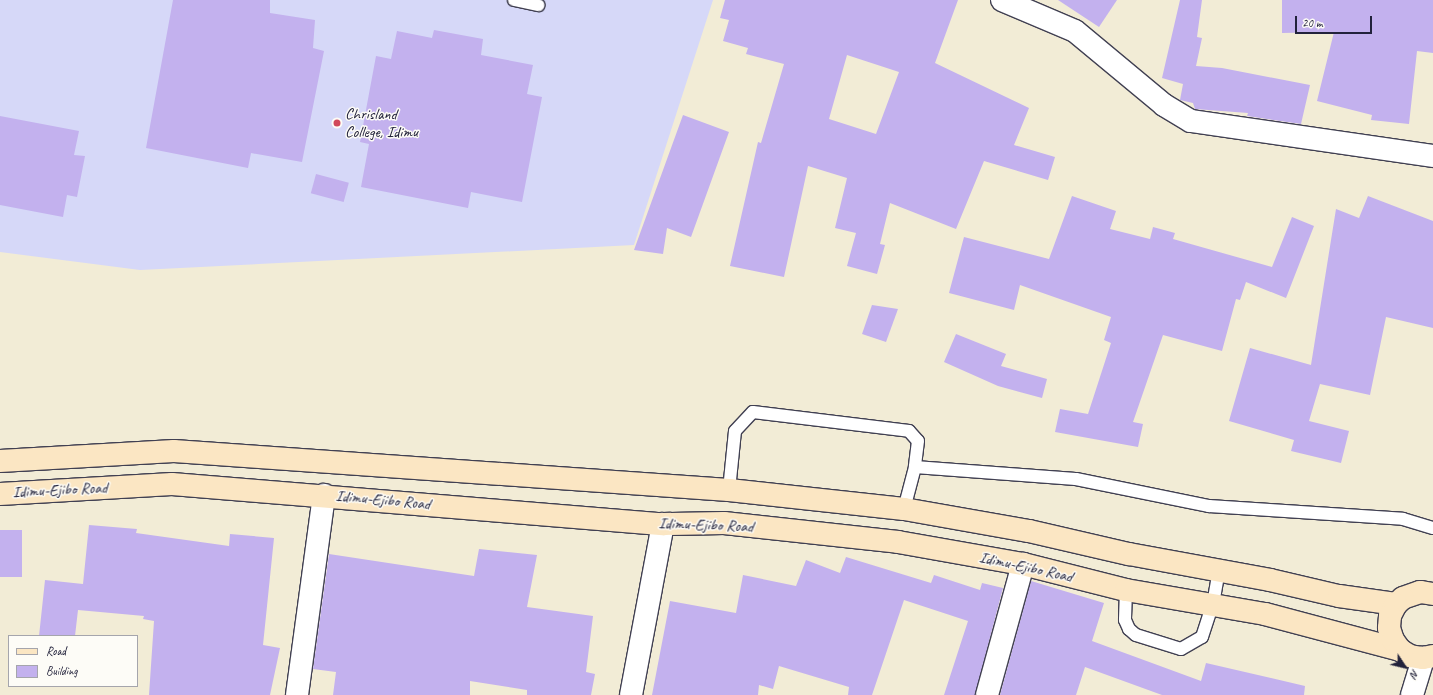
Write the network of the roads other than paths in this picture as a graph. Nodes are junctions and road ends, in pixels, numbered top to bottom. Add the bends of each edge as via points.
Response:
1 (514, 0) edge
2 (1002, 0) edge
3 (538, 5) dead end
4 (1433, 156) edge
5 (0, 461) edge
6 (915, 467) junction
7 (729, 490) junction
8 (0, 494) edge
9 (324, 495) junction
10 (904, 509) junction
11 (663, 524) junction
12 (1433, 528) edge
13 (1023, 564) junction
14 (1219, 571) junction
15 (1126, 590) junction
16 (1432, 592) edge
17 (1213, 604) junction
18 (1396, 604) junction
19 (1400, 650) junction
20 (1428, 657) edge
21 (297, 695) edge
22 (631, 695) edge
23 (987, 695) edge
24 (1412, 695) edge

1 - 3 lane
2 - 4 street via 1075,31 1164,105 1191,121
5 - 7 main road, Idimu-Ejibo Road via 174,451
6 - 7 lane via 918,441 909,431 753,412 735,431
6 - 10 lane
6 - 12 lane via 1076,479 1209,506 1403,519
7 - 10 main road, Idimu-Ejibo Road
8 - 9 main road, Idimu-Ejibo Road via 172,484
9 - 11 main road, Idimu-Ejibo Road
9 - 21 street
10 - 14 main road, Idimu-Ejibo Road via 1029,531
11 - 13 main road, Idimu-Ejibo Road via 724,523 890,541
11 - 22 street
13 - 15 main road, Idimu-Ejibo Road
13 - 23 street
14 - 17 lane
14 - 18 main road, Idimu-Ejibo Road via 1339,596
15 - 17 main road, Idimu-Ejibo Road
15 - 17 lane via 1125,620 1129,629 1136,635 1181,649 1202,637
16 - 18 main road via 1411,594
17 - 19 main road, Idimu-Ejibo Road via 1265,614
18 - 19 main road via 1390,616 1389,628
19 - 20 main road, Idimu-Ejibo Road via 1410,656
20 - 24 street

